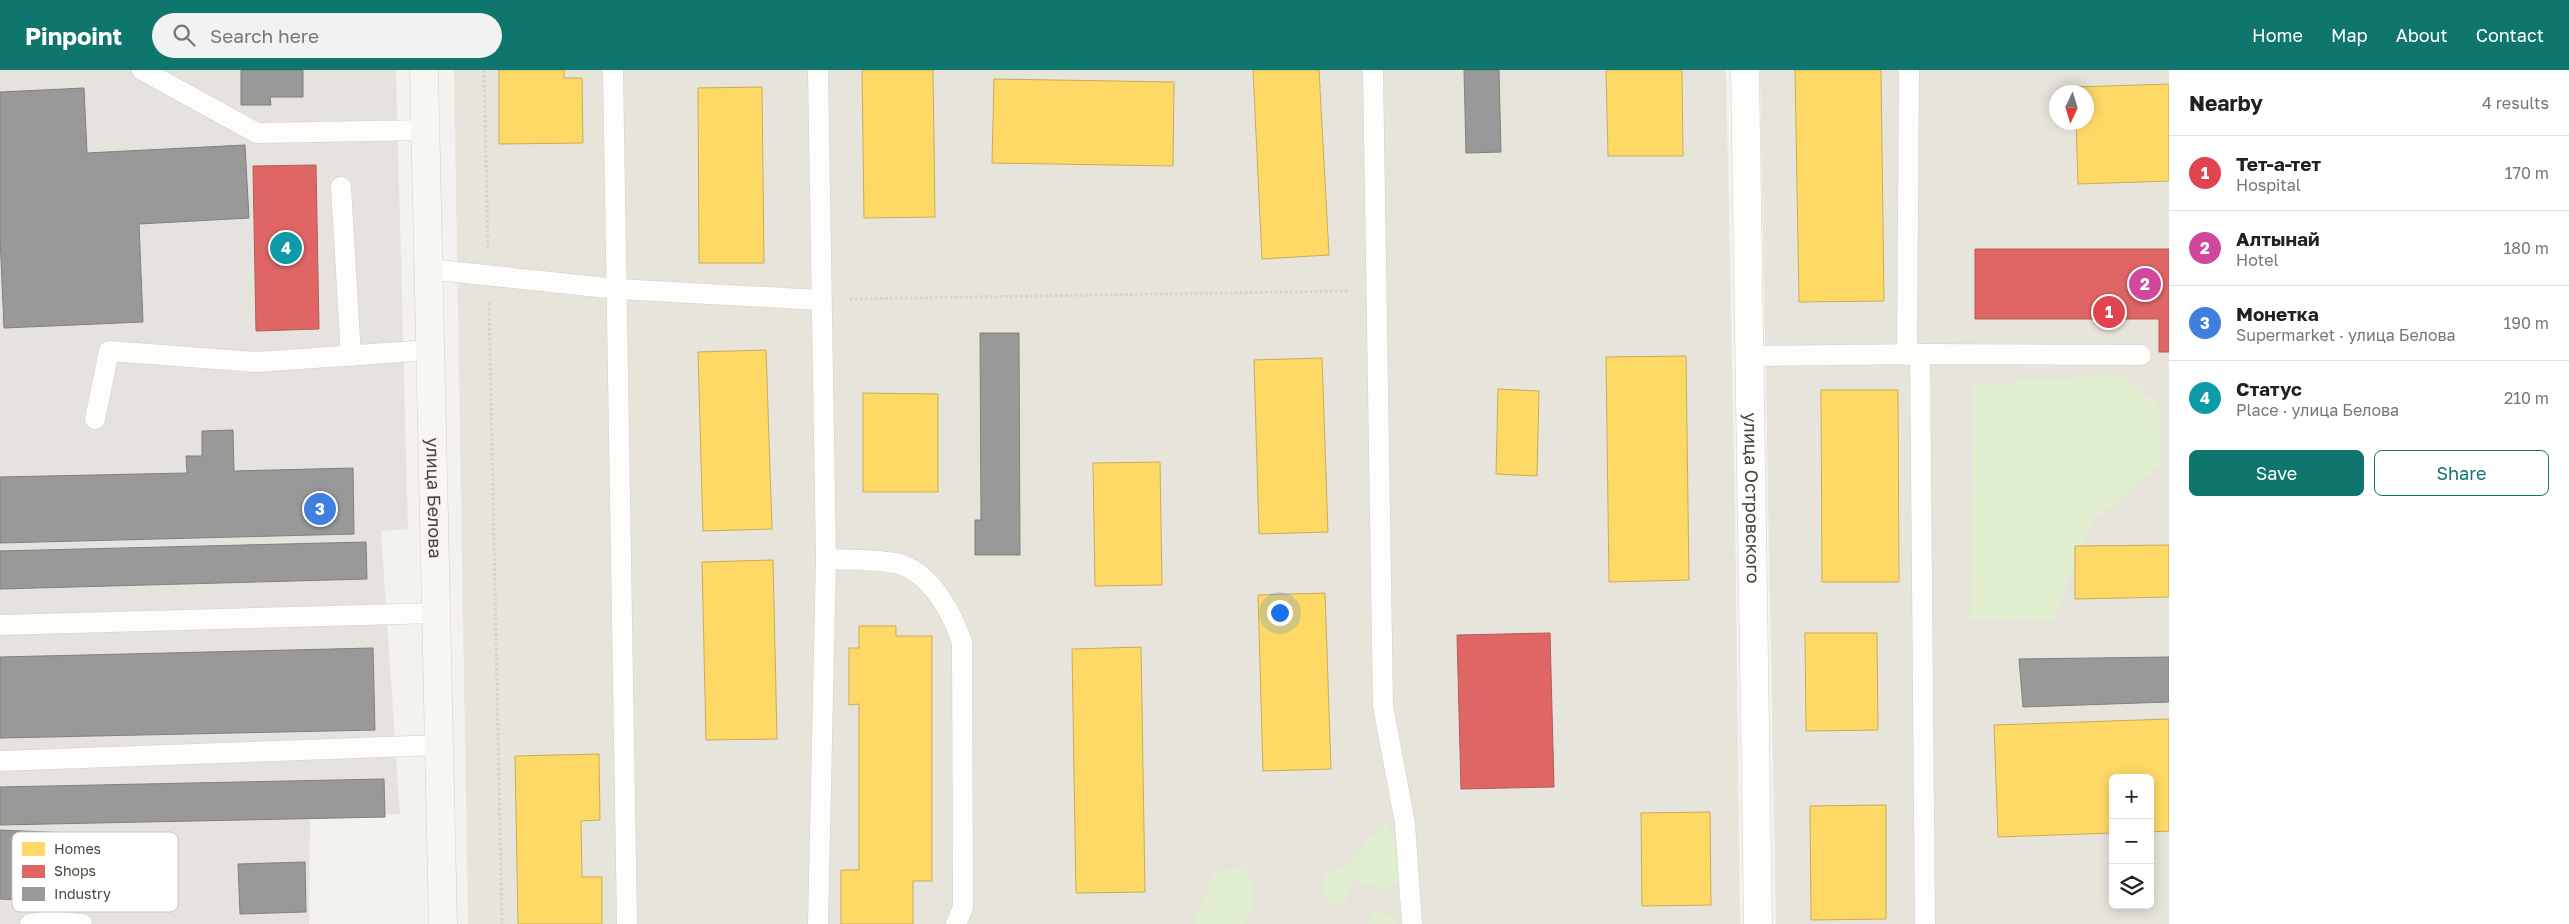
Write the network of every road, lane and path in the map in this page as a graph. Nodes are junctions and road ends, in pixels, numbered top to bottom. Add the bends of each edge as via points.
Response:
1 (142, 70) edge
2 (424, 70) edge
3 (484, 70) edge
4 (613, 70) edge
5 (818, 70) edge
6 (1373, 70) edge
7 (1745, 70) edge
8 (1909, 70) edge
9 (426, 130) junction
10 (341, 187) dead end
11 (428, 269) junction
12 (489, 276) junction
13 (617, 289) junction
14 (1376, 291) junction
15 (820, 300) junction
16 (430, 350) junction
17 (1914, 354) junction
18 (2141, 355) dead end
19 (351, 356) junction
20 (1751, 356) junction
21 (95, 419) dead end
22 (826, 559) junction
23 (436, 613) junction
24 (0, 625) edge
25 (439, 745) junction
26 (0, 761) edge
27 (30, 924) edge
28 (82, 924) edge
29 (443, 924) edge
30 (502, 924) edge
31 (627, 924) edge
32 (818, 924) edge
33 (956, 924) edge
34 (1412, 924) edge
35 (1758, 924) edge
36 (1924, 924) edge

1 - 9 lane via 257,132
2 - 9 main road, улица Белова
3 - 12 path
4 - 13 lane
5 - 15 lane
6 - 14 lane
7 - 20 street, улица Островского
8 - 17 lane
9 - 11 main road, улица Белова
10 - 19 lane
11 - 12 lane
11 - 16 main road, улица Белова
12 - 13 lane
12 - 30 path
13 - 15 lane
13 - 31 lane
14 - 15 path
14 - 34 lane via 1383,706 1405,822
15 - 22 lane
16 - 19 lane
16 - 23 main road, улица Белова
17 - 18 lane
17 - 20 lane
17 - 36 lane
19 - 21 lane via 256,362 109,351
20 - 35 street, улица Островского
22 - 32 lane
22 - 33 lane via 899,564 915,572 933,588 954,619 962,642 963,907
23 - 24 lane
23 - 25 main road, улица Белова
25 - 26 lane
25 - 29 main road, улица Белова
27 - 28 lane via 48,921

